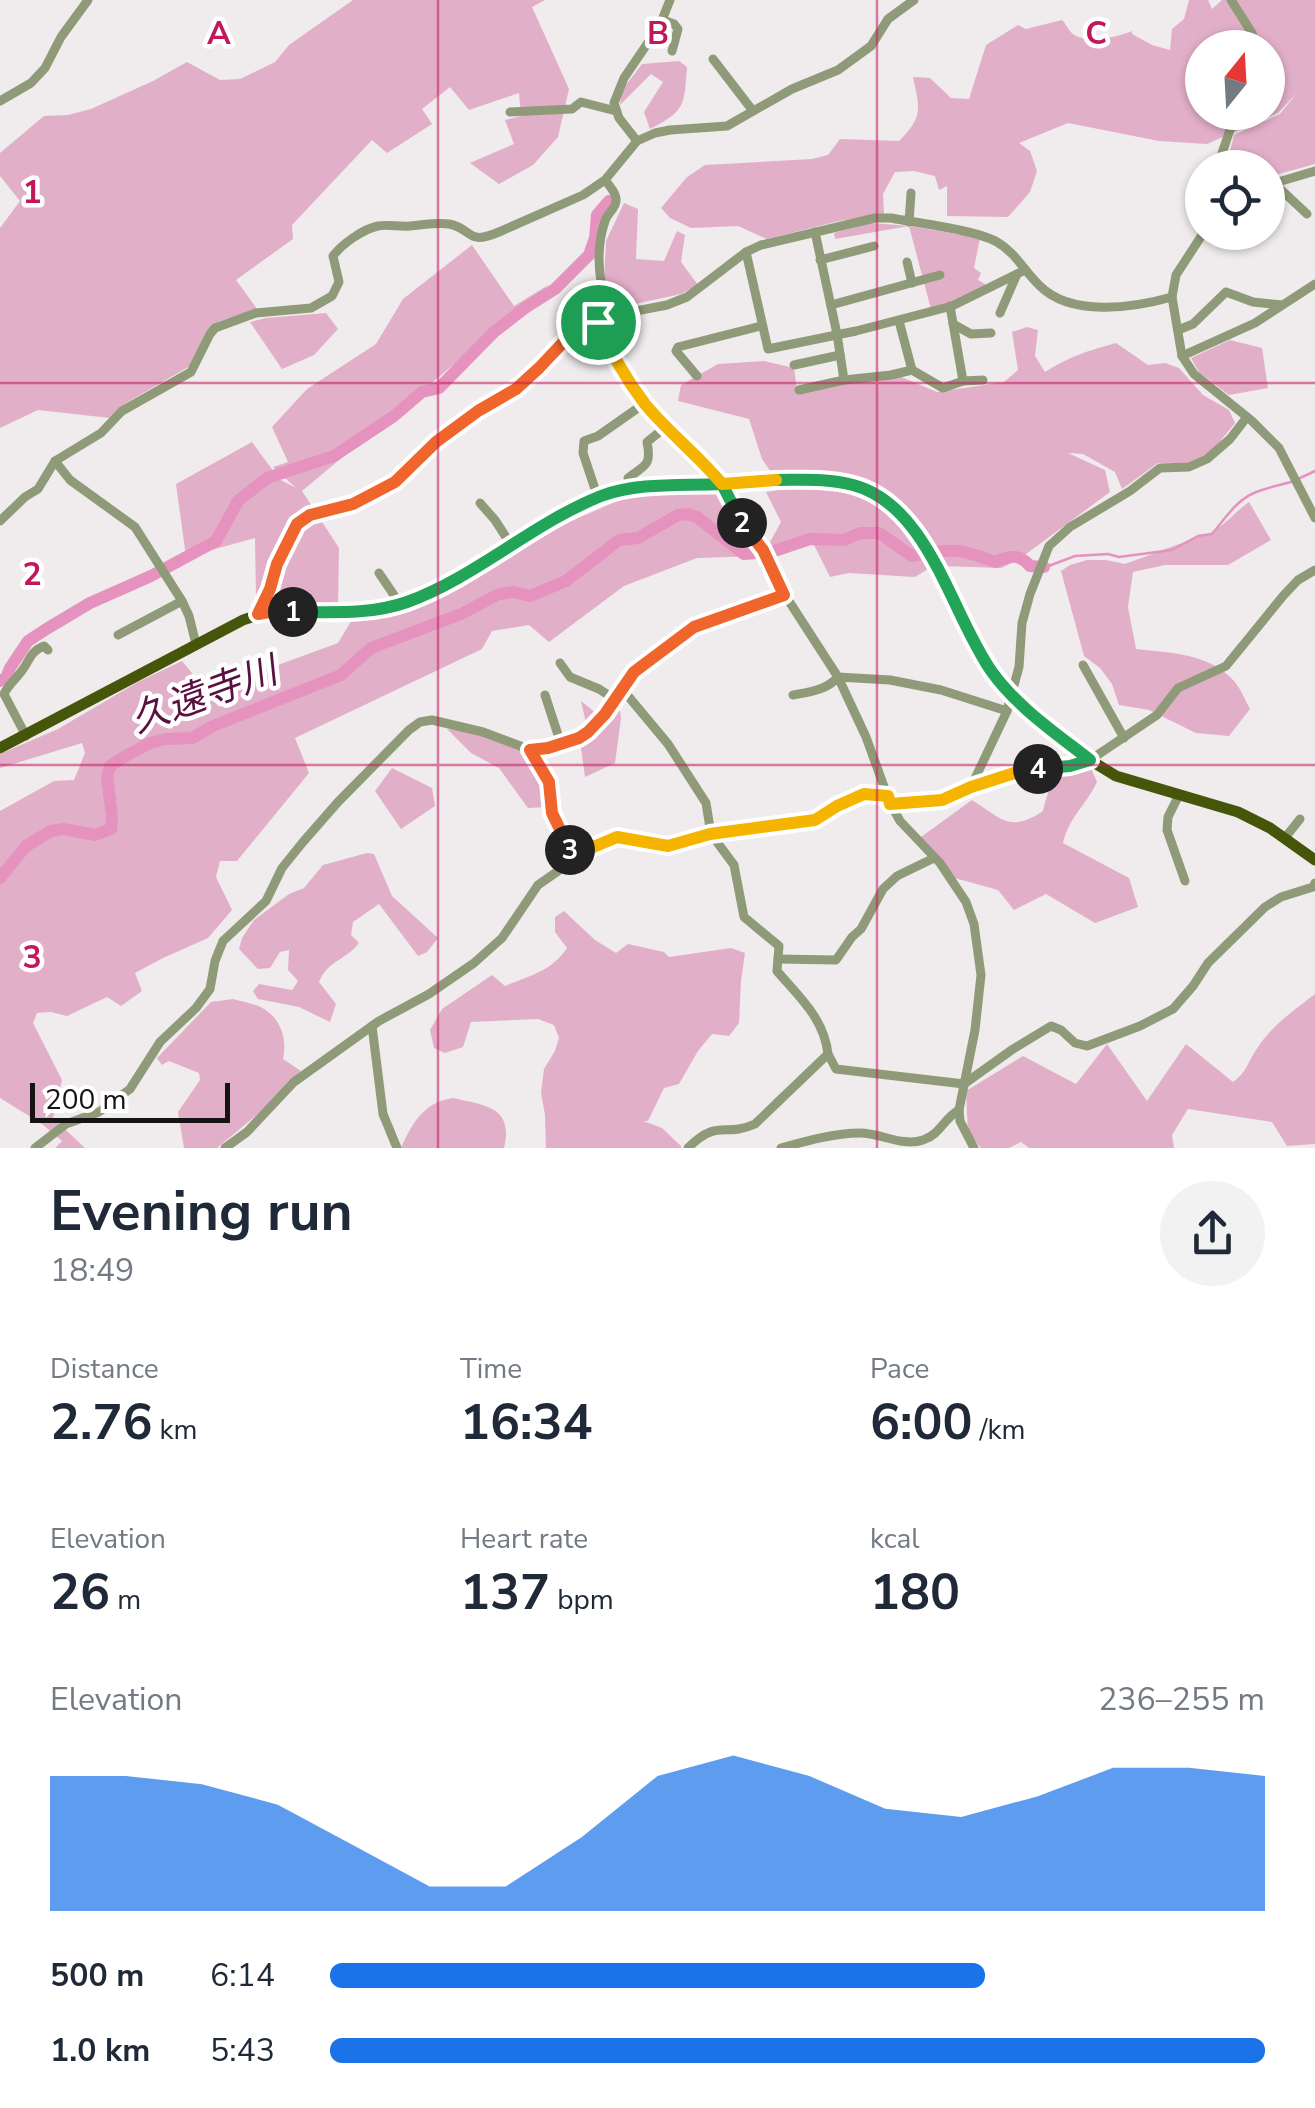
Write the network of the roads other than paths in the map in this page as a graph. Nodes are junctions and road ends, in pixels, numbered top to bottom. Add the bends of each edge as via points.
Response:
1 (88, 0) edge
2 (670, 0) edge
3 (914, 0) edge
4 (1231, 0) edge
5 (663, 20) junction
6 (1250, 30) edge
7 (672, 51) dead end
8 (712, 59) dead end
9 (0, 102) edge
10 (616, 111) junction
11 (754, 111) junction
12 (510, 112) dead end
13 (636, 141) junction
14 (1315, 171) edge
15 (605, 180) junction
16 (1285, 180) edge
17 (911, 193) dead end
18 (1285, 196) edge
19 (1307, 214) dead end
20 (908, 222) junction
21 (816, 232) junction
22 (874, 246) dead end
23 (1192, 250) edge
24 (746, 252) junction
25 (820, 260) junction
26 (908, 262) dead end
27 (1021, 272) junction
28 (940, 275) dead end
29 (912, 283) junction
30 (1315, 284) edge
31 (1172, 297) junction
32 (1282, 304) junction
33 (830, 305) junction
34 (950, 306) junction
35 (1000, 313) dead end
36 (610, 316) junction
37 (900, 320) junction
38 (598, 322) junction
39 (953, 324) junction
40 (762, 326) junction
41 (1178, 330) junction
42 (991, 332) dead end
43 (837, 334) junction
44 (840, 355) junction
45 (1182, 356) junction
46 (794, 365) dead end
47 (912, 370) junction
48 (698, 376) dead end
49 (844, 380) junction
50 (984, 380) dead end
51 (963, 381) junction
52 (799, 390) dead end
53 (644, 403) junction
54 (1246, 417) junction
55 (667, 426) junction
56 (56, 461) junction
57 (628, 479) junction
58 (722, 484) junction
59 (598, 498) junction
60 (480, 503) dead end
61 (1315, 518) edge
62 (0, 521) edge
63 (511, 546) junction
64 (1315, 570) edge
65 (379, 572) dead end
66 (784, 595) junction
67 (182, 601) junction
68 (400, 604) junction
69 (258, 614) junction
70 (118, 635) dead end
71 (196, 644) junction
72 (48, 650) dead end
73 (560, 663) dead end
74 (1082, 665) dead end
75 (838, 677) junction
76 (623, 690) junction
77 (1012, 694) junction
78 (545, 695) dead end
79 (793, 695) dead end
80 (616, 700) junction
81 (1007, 711) junction
82 (26, 736) junction
83 (1124, 738) junction
84 (561, 744) junction
85 (0, 748) edge
86 (530, 750) junction
87 (1090, 760) junction
88 (971, 787) junction
89 (1180, 794) junction
90 (889, 800) junction
91 (1300, 819) dead end
92 (710, 834) junction
93 (1284, 839) junction
94 (934, 858) junction
95 (574, 860) junction
96 (1315, 860) edge
97 (1185, 881) dead end
98 (1315, 884) edge
99 (778, 959) junction
100 (372, 1026) junction
101 (828, 1054) junction
102 (964, 1084) junction
103 (959, 1110) junction
104 (35, 1148) edge
105 (225, 1148) edge
106 (397, 1148) edge
107 (688, 1148) edge
108 (781, 1148) edge
109 (974, 1148) edge

1 - 9 street via 44,68
2 - 5 street
3 - 11 street via 850,63
4 - 6 street
5 - 7 street via 678,30
5 - 10 street via 624,78
8 - 11 street
10 - 12 street via 581,102 572,110
10 - 13 street
11 - 13 street via 727,126 670,130
13 - 15 street
14 - 16 street
15 - 36 street via 616,196 604,222 598,269
15 - 56 street via 489,236 472,238 452,224 369,230 333,256 338,288 325,301 215,328 190,372 122,411
17 - 20 street
18 - 19 street
20 - 21 street via 875,218
20 - 27 street via 989,238 1010,252
21 - 24 street
21 - 25 street
22 - 25 street
23 - 31 street via 1176,275
24 - 36 street via 687,298
24 - 40 street
25 - 33 street
26 - 29 street
27 - 31 street via 1077,306
27 - 34 street
27 - 35 street
28 - 29 street
29 - 33 street
30 - 32 street
31 - 41 street
32 - 41 street via 1226,292
32 - 45 street
33 - 43 street
34 - 37 street
34 - 39 street
36 - 38 street
37 - 43 street
37 - 47 street
38 - 53 street
38 - 69 street via 572,333 516,389 436,442 395,482 297,524
39 - 42 street via 972,334
39 - 51 street
40 - 43 street via 768,349
40 - 48 street via 678,347
41 - 45 street
43 - 44 street
44 - 46 street
44 - 49 street
45 - 54 street
47 - 49 street
47 - 51 street via 943,388
49 - 52 street
50 - 51 street
53 - 55 street
53 - 59 street via 584,441
54 - 61 street via 1278,448
54 - 77 street via 1207,459 1160,468 1050,546 1022,623
55 - 57 street via 646,442 649,462
55 - 58 street
56 - 62 street via 38,489
56 - 67 street via 70,480 135,526
57 - 58 main road
57 - 59 main road
58 - 66 street
58 - 77 main road via 813,479 858,486 894,506 928,549 974,643
59 - 63 main road
60 - 63 street
63 - 68 main road
64 - 83 street via 1282,596 1226,666 1178,688 1158,715
65 - 68 street
66 - 75 street
66 - 76 street via 694,627 634,672
67 - 70 street
67 - 71 street
68 - 69 main road
69 - 71 main road
71 - 82 main road
72 - 82 street via 33,652 4,694
73 - 80 street via 570,676
74 - 83 street
75 - 79 street via 814,692
75 - 81 street via 897,681
75 - 90 street
76 - 80 street
76 - 92 street via 696,786
77 - 81 street
77 - 87 main road
78 - 84 street
80 - 84 street via 588,732
81 - 88 street
82 - 85 main road
83 - 87 street
84 - 86 street
86 - 95 street via 549,782 552,813
86 - 104 street via 432,720 408,730 303,842 266,901 223,941 205,997 160,1042 130,1089
87 - 88 street
87 - 89 main road via 1116,776
88 - 90 street via 942,800
89 - 93 main road via 1238,812
89 - 97 street via 1167,830
90 - 92 street via 864,794 815,820
90 - 94 street
91 - 93 street
92 - 95 street via 668,846 617,837
92 - 99 street via 734,865 744,917 778,946
93 - 96 main road
94 - 99 street via 883,889 836,960
94 - 102 street via 966,902 980,953 980,996
95 - 100 street via 538,884 502,938 474,963
98 - 102 street via 1265,906 1173,1009 1088,1046 1051,1026
99 - 101 street via 776,972 813,1011
100 - 105 street via 294,1082
100 - 106 street via 384,1114
101 - 102 street via 836,1069
101 - 107 street via 755,1124 706,1132
102 - 103 street
103 - 108 street via 933,1136 914,1143 861,1133
103 - 109 street

